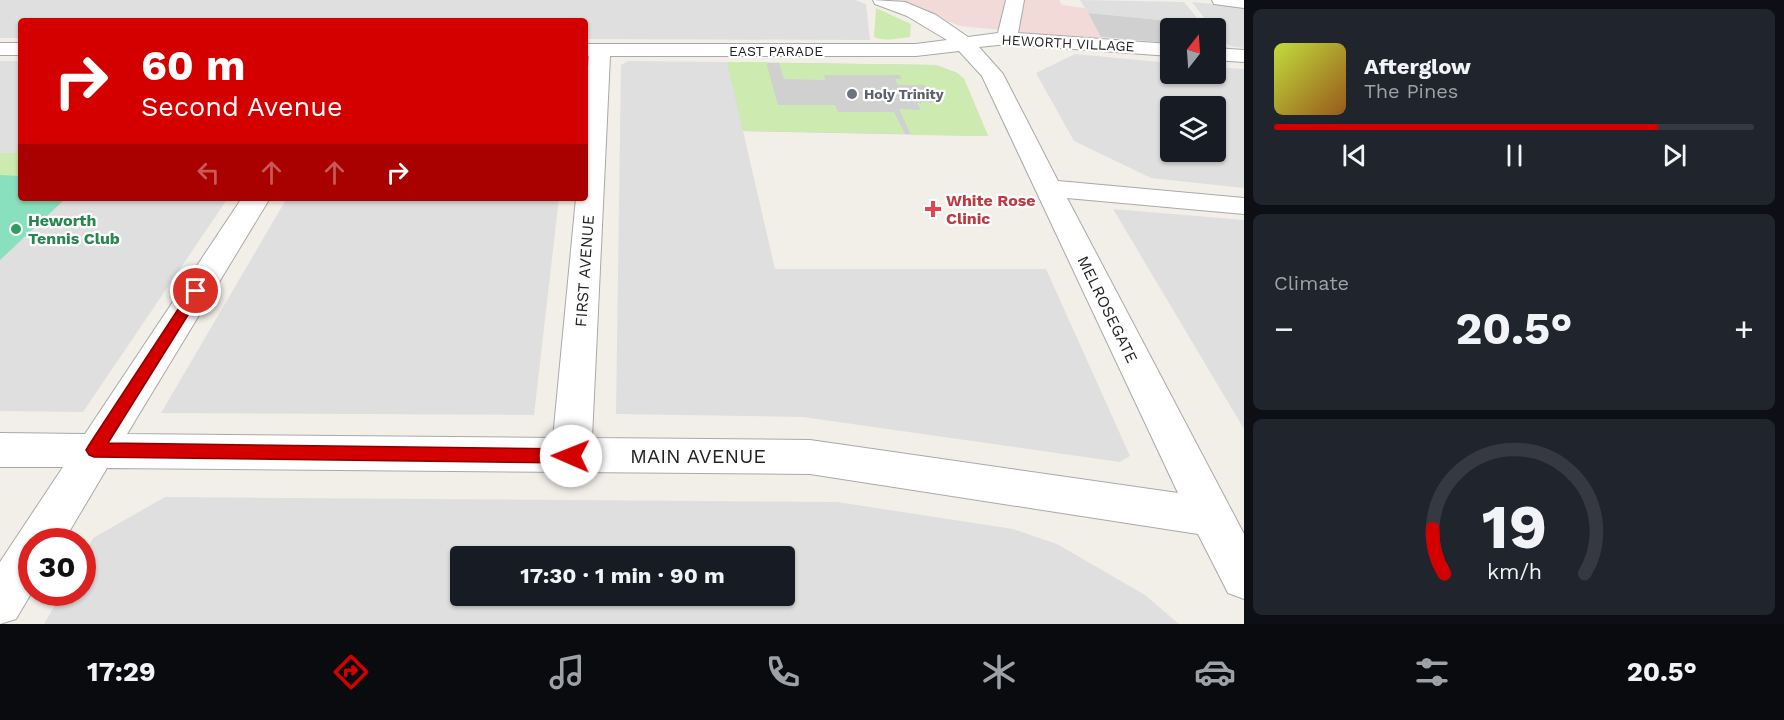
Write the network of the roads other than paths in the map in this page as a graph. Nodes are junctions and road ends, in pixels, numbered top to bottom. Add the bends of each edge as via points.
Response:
1 (882, 0) edge
2 (1015, 0) edge
3 (1221, 0) edge
4 (1244, 2) edge
5 (1007, 38) junction
6 (967, 45) junction
7 (0, 49) edge
8 (18, 49) edge
9 (1160, 49) edge
10 (592, 50) edge
11 (1226, 55) edge
12 (1244, 56) edge
13 (588, 127) edge
14 (1049, 189) junction
15 (254, 201) edge
16 (584, 201) edge
17 (1244, 206) edge
18 (0, 450) edge
19 (94, 450) junction
20 (571, 456) junction
21 (1211, 517) junction
22 (47, 528) edge
23 (18, 574) edge
24 (1244, 577) edge
25 (0, 603) edge

1 - 6 street, MELROSEGATE via 928,18
2 - 5 street
3 - 4 street
5 - 6 street, HEWORTH VILLAGE
5 - 9 street, HEWORTH VILLAGE
6 - 10 street, EAST PARADE via 916,50
6 - 14 street, MELROSEGATE via 992,74
7 - 8 street
10 - 13 street, FIRST AVENUE
11 - 12 street
14 - 17 street
14 - 21 street, MELROSEGATE
15 - 19 street
16 - 20 street, FIRST AVENUE
18 - 19 street, MAIN AVENUE
19 - 20 street, MAIN AVENUE
19 - 22 street
20 - 21 street, MAIN AVENUE via 810,457
21 - 24 street, MELROSEGATE
23 - 25 street

